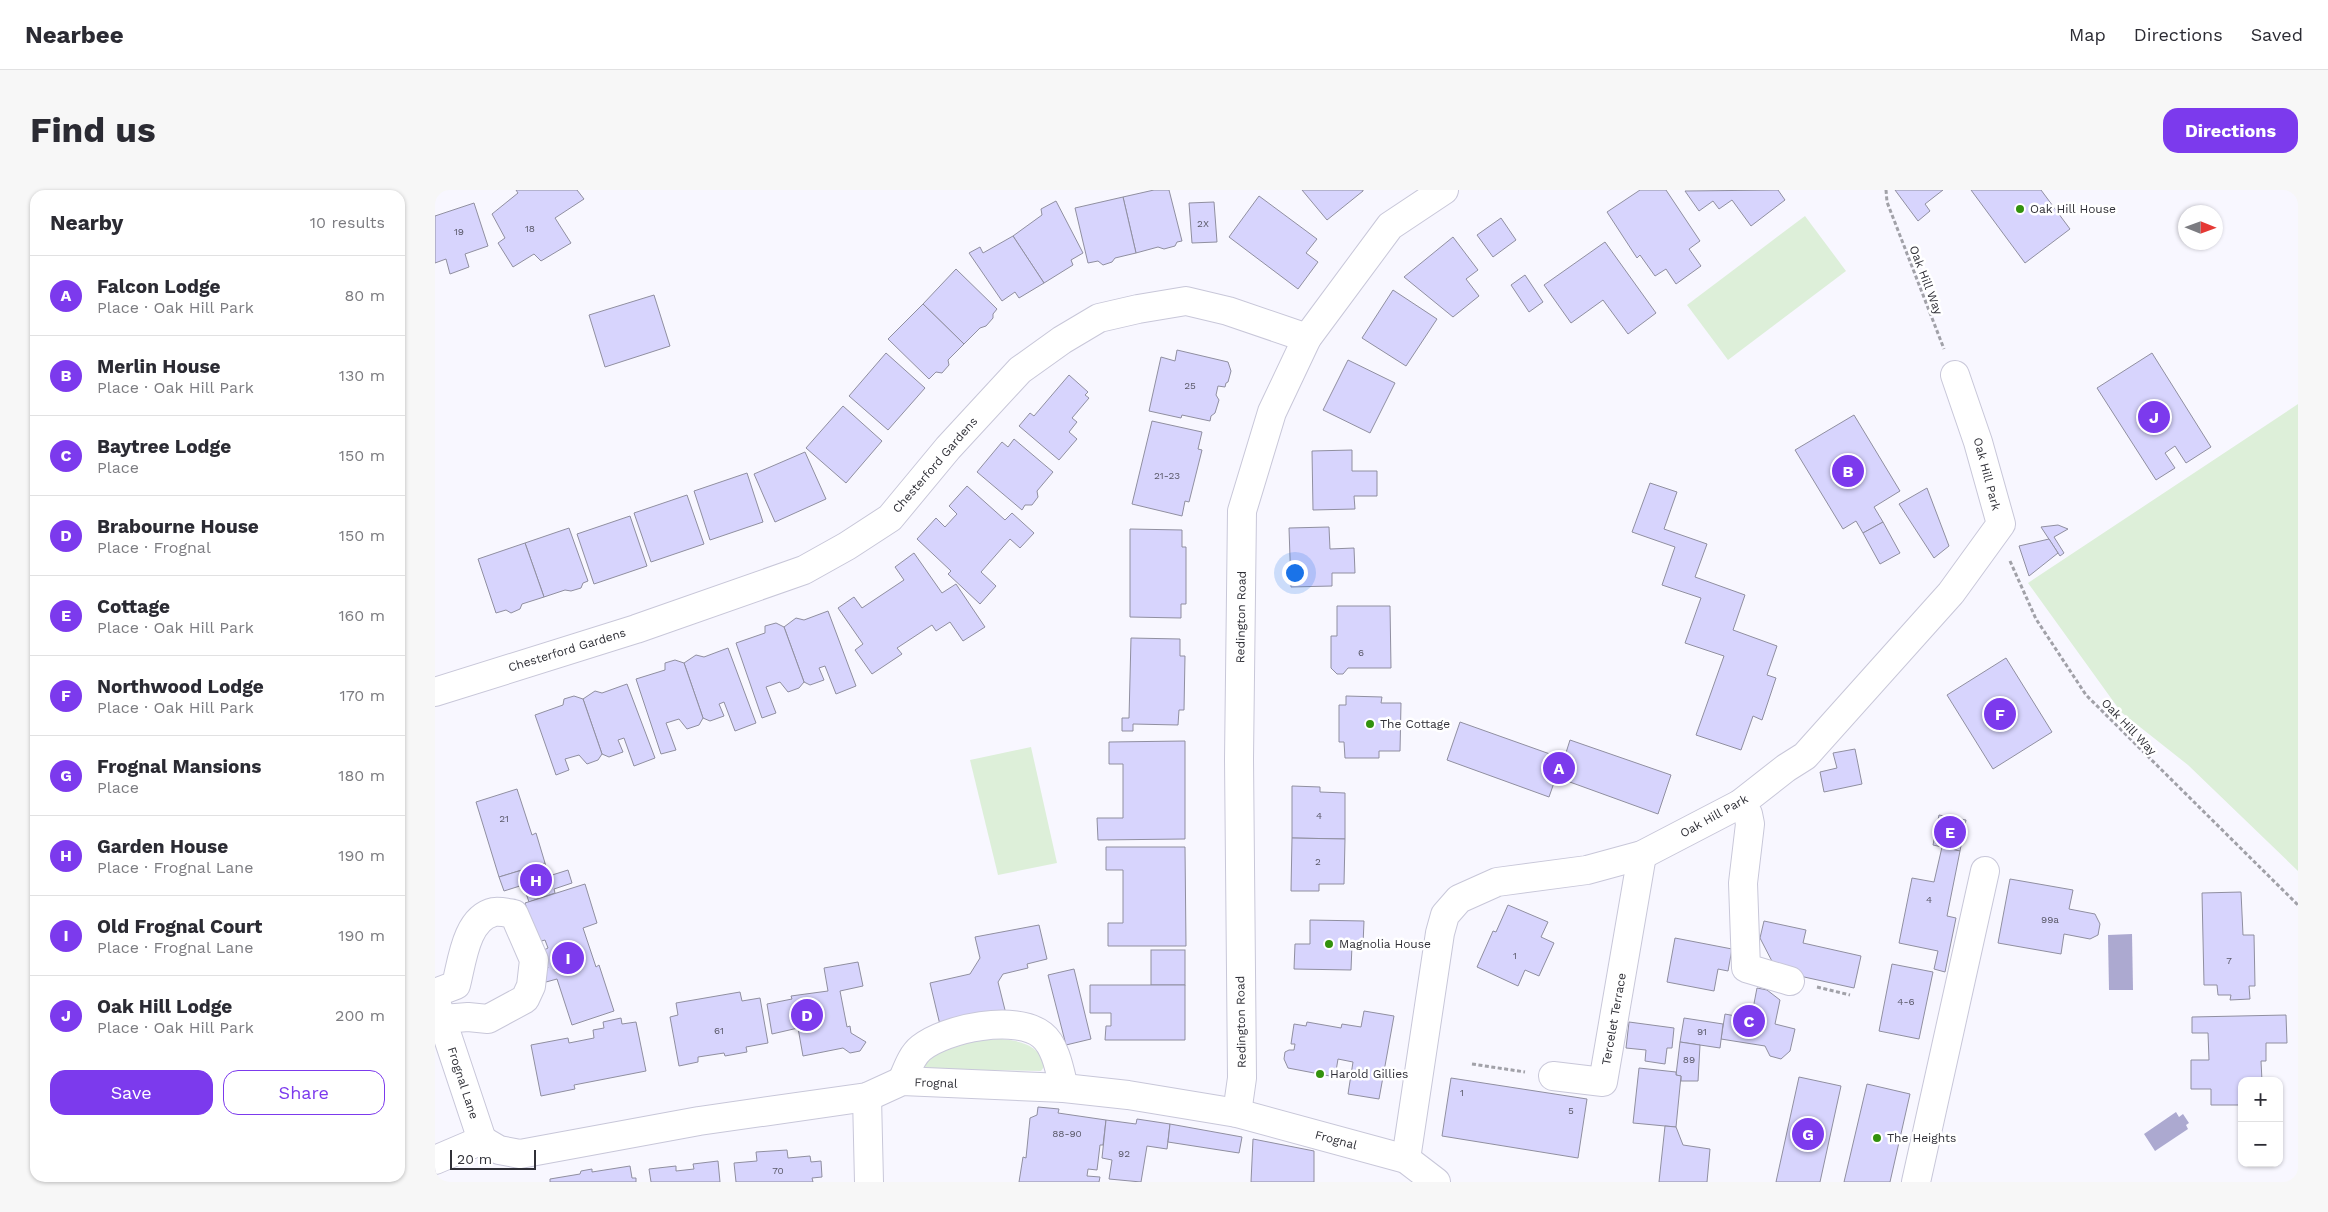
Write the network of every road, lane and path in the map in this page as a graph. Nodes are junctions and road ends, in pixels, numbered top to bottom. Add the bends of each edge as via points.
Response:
1 (1444, 190) edge
2 (1886, 190) edge
3 (1307, 338) junction
4 (1955, 375) joint
5 (2001, 524) junction
6 (435, 692) edge
7 (1740, 804) junction
8 (1642, 856) junction
9 (1985, 871) dead end
10 (2298, 905) edge
11 (1790, 981) joint
12 (435, 993) edge
13 (1850, 995) dead end
14 (439, 1009) edge
15 (1471, 1064) dead end
16 (1553, 1076) joint
17 (902, 1081) junction
18 (1064, 1088) junction
19 (867, 1097) junction
20 (1237, 1113) junction
21 (482, 1140) junction
22 (1406, 1159) junction
23 (435, 1160) edge
24 (869, 1182) edge
25 (1437, 1182) edge
26 (1916, 1182) edge

1 - 3 street, Redington Road via 1390,226
2 - 4 path, Oak Hill Way via 1887,202
3 - 6 street, Chesterford Gardens via 1228,311 1186,301 1099,318 1020,370 948,448 890,518 847,546 804,570 635,629
3 - 20 street, Redington Road via 1271,412 1241,512 1242,1078
4 - 5 street, Oak Hill Park via 1979,442
5 - 7 street, Oak Hill Park via 1951,593 1805,756
5 - 10 path, Oak Hill Way via 2013,571 2036,620 2086,695
7 - 8 street, Oak Hill Park
7 - 11 street via 1748,814 1750,824 1743,883 1746,968
8 - 16 street, Tercelet Terrace via 1603,1082
8 - 22 street, Oak Hill Park via 1587,870 1497,882 1459,899 1445,915
9 - 26 street
11 - 13 path
12 - 14 street via 456,985 468,940 477,921 495,912 514,914 534,960 531,986 525,998 488,1019
14 - 21 street, Frognal Lane
15 - 16 path
17 - 18 street, Frognal
17 - 18 street via 913,1057 931,1041 968,1028 1000,1025 1028,1028 1043,1035 1057,1059
17 - 19 street, Frognal
18 - 20 street, Frognal
19 - 21 street, Frognal via 699,1121 520,1154 499,1150
19 - 24 street
20 - 22 street, Frognal
21 - 23 street
22 - 25 street, Frognal

